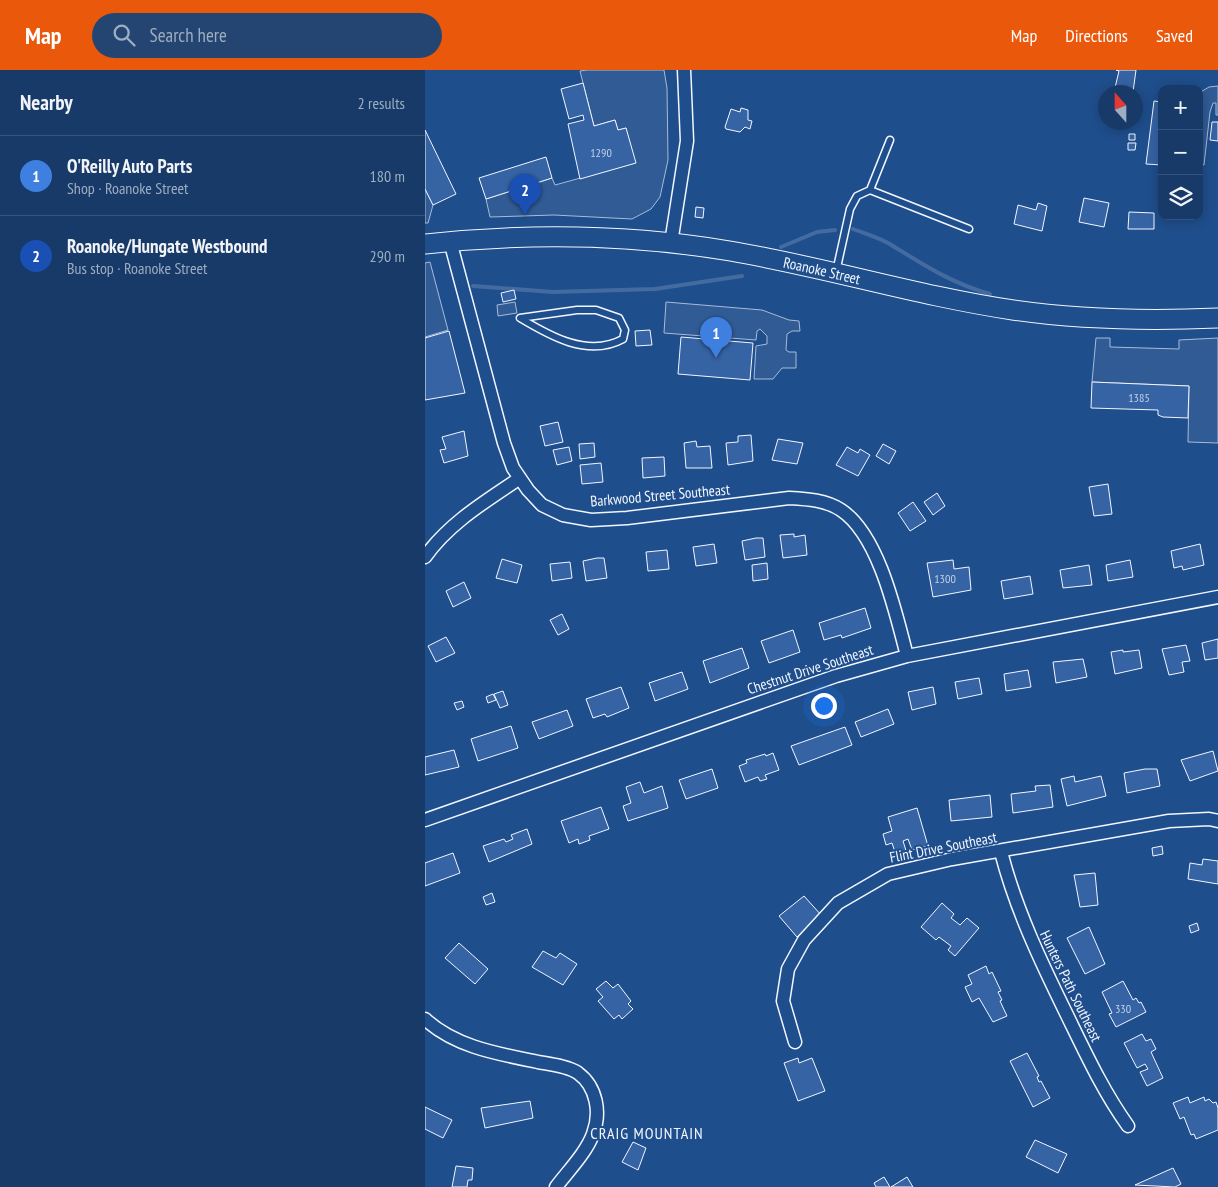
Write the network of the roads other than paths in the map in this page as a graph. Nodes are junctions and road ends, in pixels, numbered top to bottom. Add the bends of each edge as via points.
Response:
1 (684, 70) edge
2 (890, 140) dead end
3 (870, 190) junction
4 (969, 229) dead end
5 (450, 241) junction
6 (671, 243) junction
7 (425, 244) edge
8 (836, 273) junction
9 (520, 318) joint
10 (1218, 318) edge
11 (520, 478) junction
12 (425, 556) edge
13 (1218, 597) edge
14 (907, 656) junction
15 (425, 820) edge
16 (1218, 821) edge
17 (1001, 852) junction
18 (425, 1019) edge
19 (795, 1042) dead end
20 (1128, 1126) dead end
21 (556, 1187) edge

1 - 6 street via 687,141
2 - 3 lane
3 - 4 lane
3 - 8 lane via 857,196 850,209
5 - 6 main road, Roanoke Street via 544,236
5 - 7 main road, Roanoke Street
5 - 11 street, Barkwood Street Southeast via 504,443
6 - 8 main road, Roanoke Street via 729,251
8 - 10 main road, Roanoke Street via 1012,310 1123,320
9 - 9 lane via 596,310 619,318 625,330 623,339 613,344 573,344 553,338
11 - 12 street via 455,525
11 - 14 street, Barkwood Street Southeast via 542,505 563,515 591,520 789,498 816,500 841,510 862,530 880,565
13 - 14 street, Chestnut Drive Southeast
14 - 15 street, Chestnut Drive Southeast via 827,679
16 - 17 street, Flint Drive Southeast via 1169,821
17 - 19 street, Flint Drive Southeast via 887,874 838,903 805,940 788,969 783,1001
17 - 20 street, Hunters Path Southeast via 1034,947 1107,1096
18 - 21 street via 475,1048 577,1072 591,1088 599,1111 593,1135

